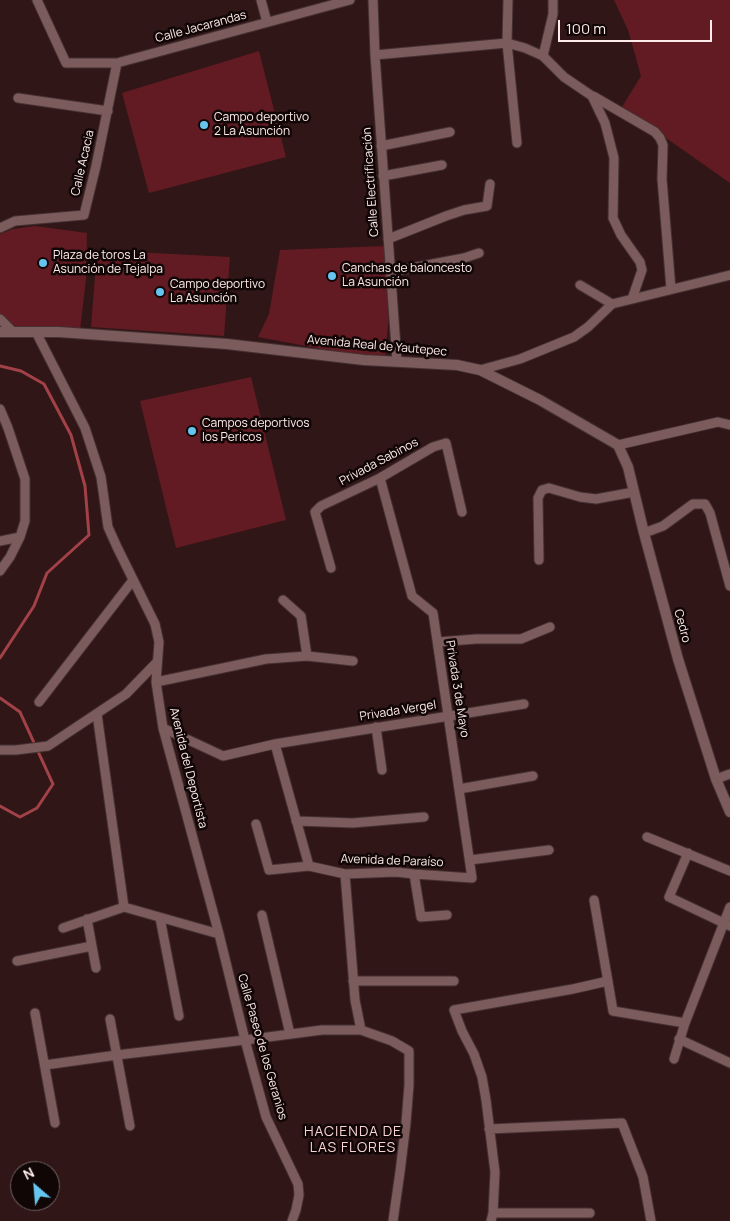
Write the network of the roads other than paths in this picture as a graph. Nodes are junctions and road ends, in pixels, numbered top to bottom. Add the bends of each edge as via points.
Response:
1 (37, 0) edge
2 (261, 0) edge
3 (350, 0) edge
4 (373, 0) edge
5 (508, 0) edge
6 (553, 0) edge
7 (267, 22) junction
8 (507, 43) junction
9 (375, 55) junction
10 (543, 56) junction
11 (118, 63) junction
12 (592, 96) junction
13 (18, 98) dead end
14 (108, 111) junction
15 (450, 132) dead end
16 (517, 143) dead end
17 (381, 146) junction
18 (442, 165) dead end
19 (383, 176) junction
20 (490, 184) dead end
21 (0, 228) edge
22 (388, 239) junction
23 (479, 253) dead end
24 (391, 272) junction
25 (730, 275) edge
26 (580, 285) dead end
27 (670, 289) junction
28 (632, 299) junction
29 (612, 304) junction
30 (0, 319) edge
31 (1, 332) edge
32 (13, 332) junction
33 (36, 332) junction
34 (398, 361) junction
35 (480, 370) junction
36 (0, 409) edge
37 (730, 425) edge
38 (618, 445) junction
39 (380, 478) junction
40 (634, 492) junction
41 (462, 512) dead end
42 (644, 533) junction
43 (20, 536) junction
44 (0, 541) edge
45 (538, 560) dead end
46 (331, 568) dead end
47 (0, 571) edge
48 (133, 580) junction
49 (730, 586) edge
50 (283, 600) dead end
51 (550, 626) dead end
52 (438, 642) junction
53 (307, 656) junction
54 (353, 661) dead end
55 (157, 662) junction
56 (156, 682) junction
57 (39, 702) dead end
58 (524, 704) dead end
59 (97, 714) junction
60 (449, 716) junction
61 (376, 727) junction
62 (164, 728) junction
63 (275, 744) junction
64 (0, 750) edge
65 (382, 770) dead end
66 (730, 774) edge
67 (533, 776) dead end
68 (716, 778) junction
69 (459, 789) junction
70 (730, 812) edge
71 (424, 817) dead end
72 (296, 821) junction
73 (256, 824) dead end
74 (647, 837) dead end
75 (549, 850) dead end
76 (688, 853) junction
77 (470, 860) junction
78 (309, 866) junction
79 (730, 871) edge
80 (345, 874) junction
81 (414, 874) junction
82 (472, 878) joint
83 (594, 900) dead end
84 (124, 907) junction
85 (730, 907) edge
86 (262, 915) dead end
87 (447, 916) dead end
88 (160, 918) junction
89 (87, 919) junction
90 (727, 924) edge
91 (63, 928) dead end
92 (219, 934) junction
93 (92, 946) junction
94 (17, 961) dead end
95 (96, 968) dead end
96 (353, 981) junction
97 (454, 981) dead end
98 (608, 981) junction
99 (34, 1013) dead end
100 (179, 1016) dead end
101 (110, 1019) dead end
102 (684, 1022) junction
103 (361, 1030) junction
104 (290, 1034) junction
105 (679, 1039) junction
106 (244, 1040) junction
107 (117, 1055) junction
108 (674, 1059) dead end
109 (730, 1063) edge
110 (45, 1066) junction
111 (55, 1123) dead end
112 (130, 1126) dead end
113 (489, 1129) junction
114 (590, 1214) dead end
115 (492, 1217) edge
116 (292, 1221) edge
117 (393, 1221) edge
118 (651, 1221) edge

1 - 11 street, Calle Jacarandas via 66,63
2 - 7 street
3 - 7 street, Calle Jacarandas
4 - 9 street, Calle Electrificación
5 - 8 street
6 - 10 street
7 - 11 street, Calle Jacarandas
8 - 9 street
8 - 10 street
8 - 16 street
9 - 17 street, Calle Electrificación
10 - 12 street via 564,77
11 - 14 street, Calle Acacia
12 - 27 street via 655,132 663,145 662,179
12 - 28 street via 605,123 614,158 613,218 642,270
13 - 14 street
14 - 21 street, Calle Acacia via 84,215 40,218
15 - 17 street
17 - 19 street, Calle Electrificación
18 - 19 street
19 - 22 street, Calle Electrificación
20 - 22 street via 487,206 464,210
22 - 24 street, Calle Electrificación
23 - 24 street
24 - 34 street, Calle Electrificación
25 - 27 street
26 - 29 street
27 - 28 street
28 - 29 street
29 - 35 street via 574,337 520,359
30 - 32 street
31 - 32 street, Avenida Real de Yautepec
32 - 33 street, Avenida Real de Yautepec
33 - 34 street, Avenida Real de Yautepec via 227,344
33 - 48 street, Avenida del Deportista via 85,428 101,477 108,528
34 - 35 street, Avenida Real de Yautepec
35 - 38 street, Avenida Real de Yautepec
36 - 43 street via 25,479 25,521
37 - 38 street via 718,422
38 - 40 street, Cedro
39 - 41 street, Privada Sabinos via 433,447 446,443
39 - 46 street, Privada Sabinos via 321,506 315,512
39 - 52 street, Privada 3 de Mayo via 412,596 433,613
40 - 42 street, Cedro
40 - 45 street via 596,499 549,488 542,490 538,498
42 - 49 street via 663,526 693,504 705,504
42 - 68 street, Cedro via 678,659
43 - 44 street
43 - 47 street
48 - 55 street, Avenida del Deportista via 156,624 159,642
48 - 57 street
50 - 53 street via 301,616
51 - 52 street via 522,640
52 - 60 street, Privada 3 de Mayo
53 - 54 street
53 - 56 street via 266,659
55 - 56 street, Avenida del Deportista
55 - 59 street via 126,694
56 - 62 street, Avenida del Deportista
58 - 60 street, Privada Vergel
59 - 64 street via 48,746
59 - 84 street
60 - 61 street, Privada Vergel
60 - 69 street, Privada 3 de Mayo
61 - 63 street, Privada Vergel
61 - 65 street
62 - 63 street, Privada Vergel via 223,756
62 - 92 street, Avenida del Deportista
63 - 72 street
66 - 68 street
67 - 69 street
68 - 70 street, Cedro
69 - 77 street, Privada 3 de Mayo
71 - 72 street via 353,823
72 - 78 street
73 - 78 street, Avenida de Paraíso via 269,870
74 - 76 street
75 - 77 street
76 - 79 street
76 - 90 street via 669,897
77 - 82 street, Privada 3 de Mayo
78 - 80 street, Avenida de Paraíso
80 - 81 street, Avenida de Paraíso
80 - 96 street
81 - 82 street, Avenida de Paraíso
81 - 87 street via 421,917
83 - 98 street
84 - 88 street
84 - 89 street
85 - 90 street
86 - 104 street
88 - 92 street
88 - 100 street
89 - 91 street
89 - 93 street
90 - 102 street
92 - 106 street, Calle Paseo de los Geranios
93 - 94 street
93 - 95 street
96 - 97 street
96 - 103 street
98 - 102 street via 613,1011
98 - 113 street via 454,1010 482,1077
99 - 110 street
101 - 107 street
102 - 105 street
103 - 104 street
103 - 117 street via 409,1051 406,1123
104 - 106 street
105 - 108 street
105 - 109 street
106 - 107 street
106 - 116 street, Calle Paseo de los Geranios via 266,1116 298,1184 299,1195
107 - 110 street
107 - 112 street
110 - 111 street
113 - 115 street via 495,1172
113 - 118 street via 622,1123 644,1177
114 - 115 street

